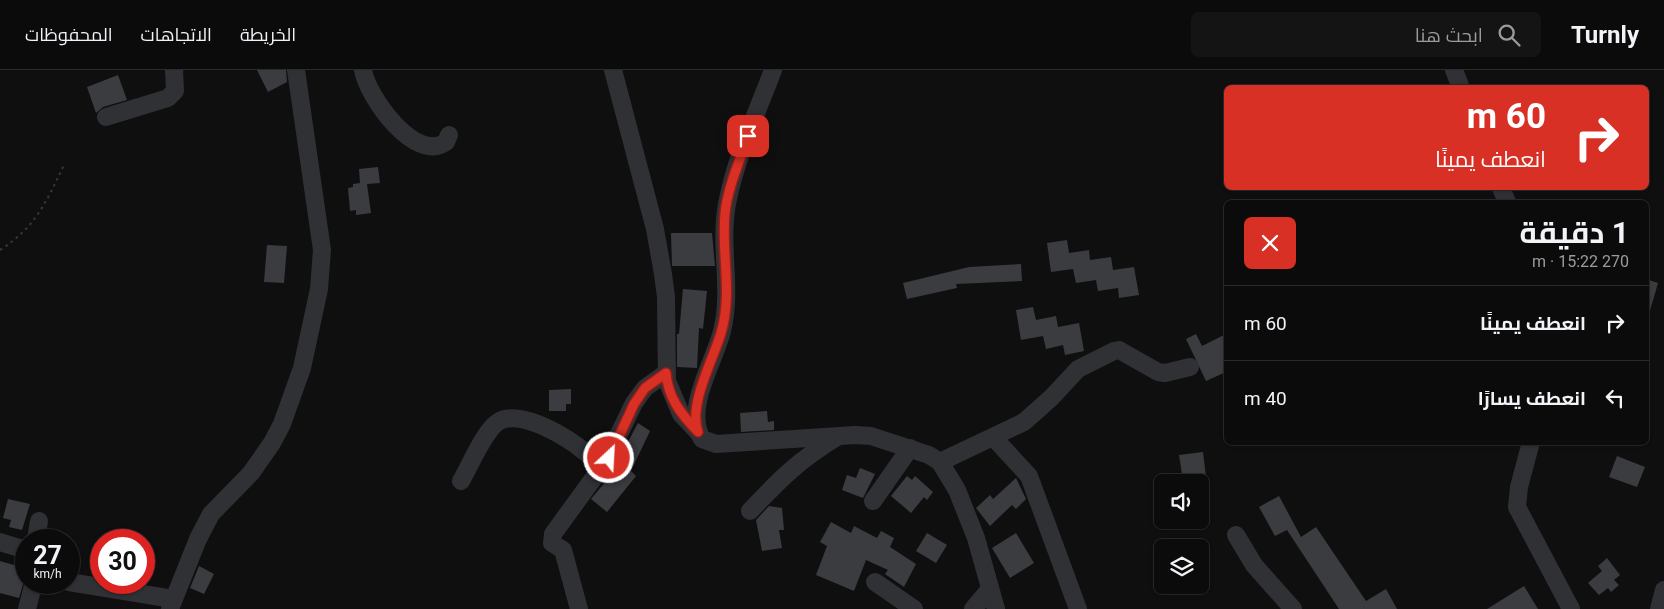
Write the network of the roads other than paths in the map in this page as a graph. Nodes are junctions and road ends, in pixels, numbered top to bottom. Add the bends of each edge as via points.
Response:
1 (174, 70) edge
2 (296, 70) edge
3 (363, 70) edge
4 (613, 70) edge
5 (773, 70) edge
6 (1454, 70) edge
7 (1460, 85) edge
8 (106, 117) dead end
9 (449, 134) dead end
10 (1190, 367) dead end
11 (666, 373) junction
12 (698, 432) junction
13 (839, 435) junction
14 (993, 437) junction
15 (1530, 445) edge
16 (910, 448) junction
17 (606, 461) junction
18 (940, 462) junction
19 (461, 480) dead end
20 (873, 501) dead end
21 (750, 511) dead end
22 (39, 522) dead end
23 (38, 529) edge
24 (1236, 535) dead end
25 (0, 542) edge
26 (15, 547) edge
27 (875, 582) dead end
28 (80, 584) edge
29 (989, 590) junction
30 (1664, 590) edge
31 (31, 594) edge
32 (171, 604) edge
33 (27, 609) edge
34 (579, 609) edge
35 (914, 609) edge
36 (973, 609) edge
37 (996, 609) edge
38 (1078, 609) edge
39 (1293, 609) edge
40 (1571, 609) edge
41 (1659, 609) edge

1 - 8 street via 175,91 168,98
2 - 32 street via 322,250 312,328 282,424 251,473 211,514
3 - 9 street via 370,92 387,116 409,136 420,143 437,145 446,142
4 - 11 street via 655,229 666,297
5 - 12 street via 727,199 724,228 727,300 722,331 695,412
6 - 7 street
10 - 14 street via 1165,374 1114,350 1078,369 1024,422
11 - 12 street via 674,402
11 - 17 street via 645,388 634,404
12 - 13 street via 702,439 716,444
13 - 16 street via 871,436
13 - 21 street via 789,470
14 - 18 street
14 - 38 street via 1029,476
15 - 40 street via 1518,487 1517,507
16 - 18 street
16 - 20 street
17 - 19 street via 594,458 557,431 532,422 504,420 486,435
17 - 34 street via 553,534 552,543 563,550
18 - 29 street via 957,490 976,538
22 - 23 street
24 - 39 street via 1254,565
25 - 26 street
27 - 35 street
28 - 32 street
29 - 36 street
29 - 37 street
30 - 41 street
31 - 33 street

